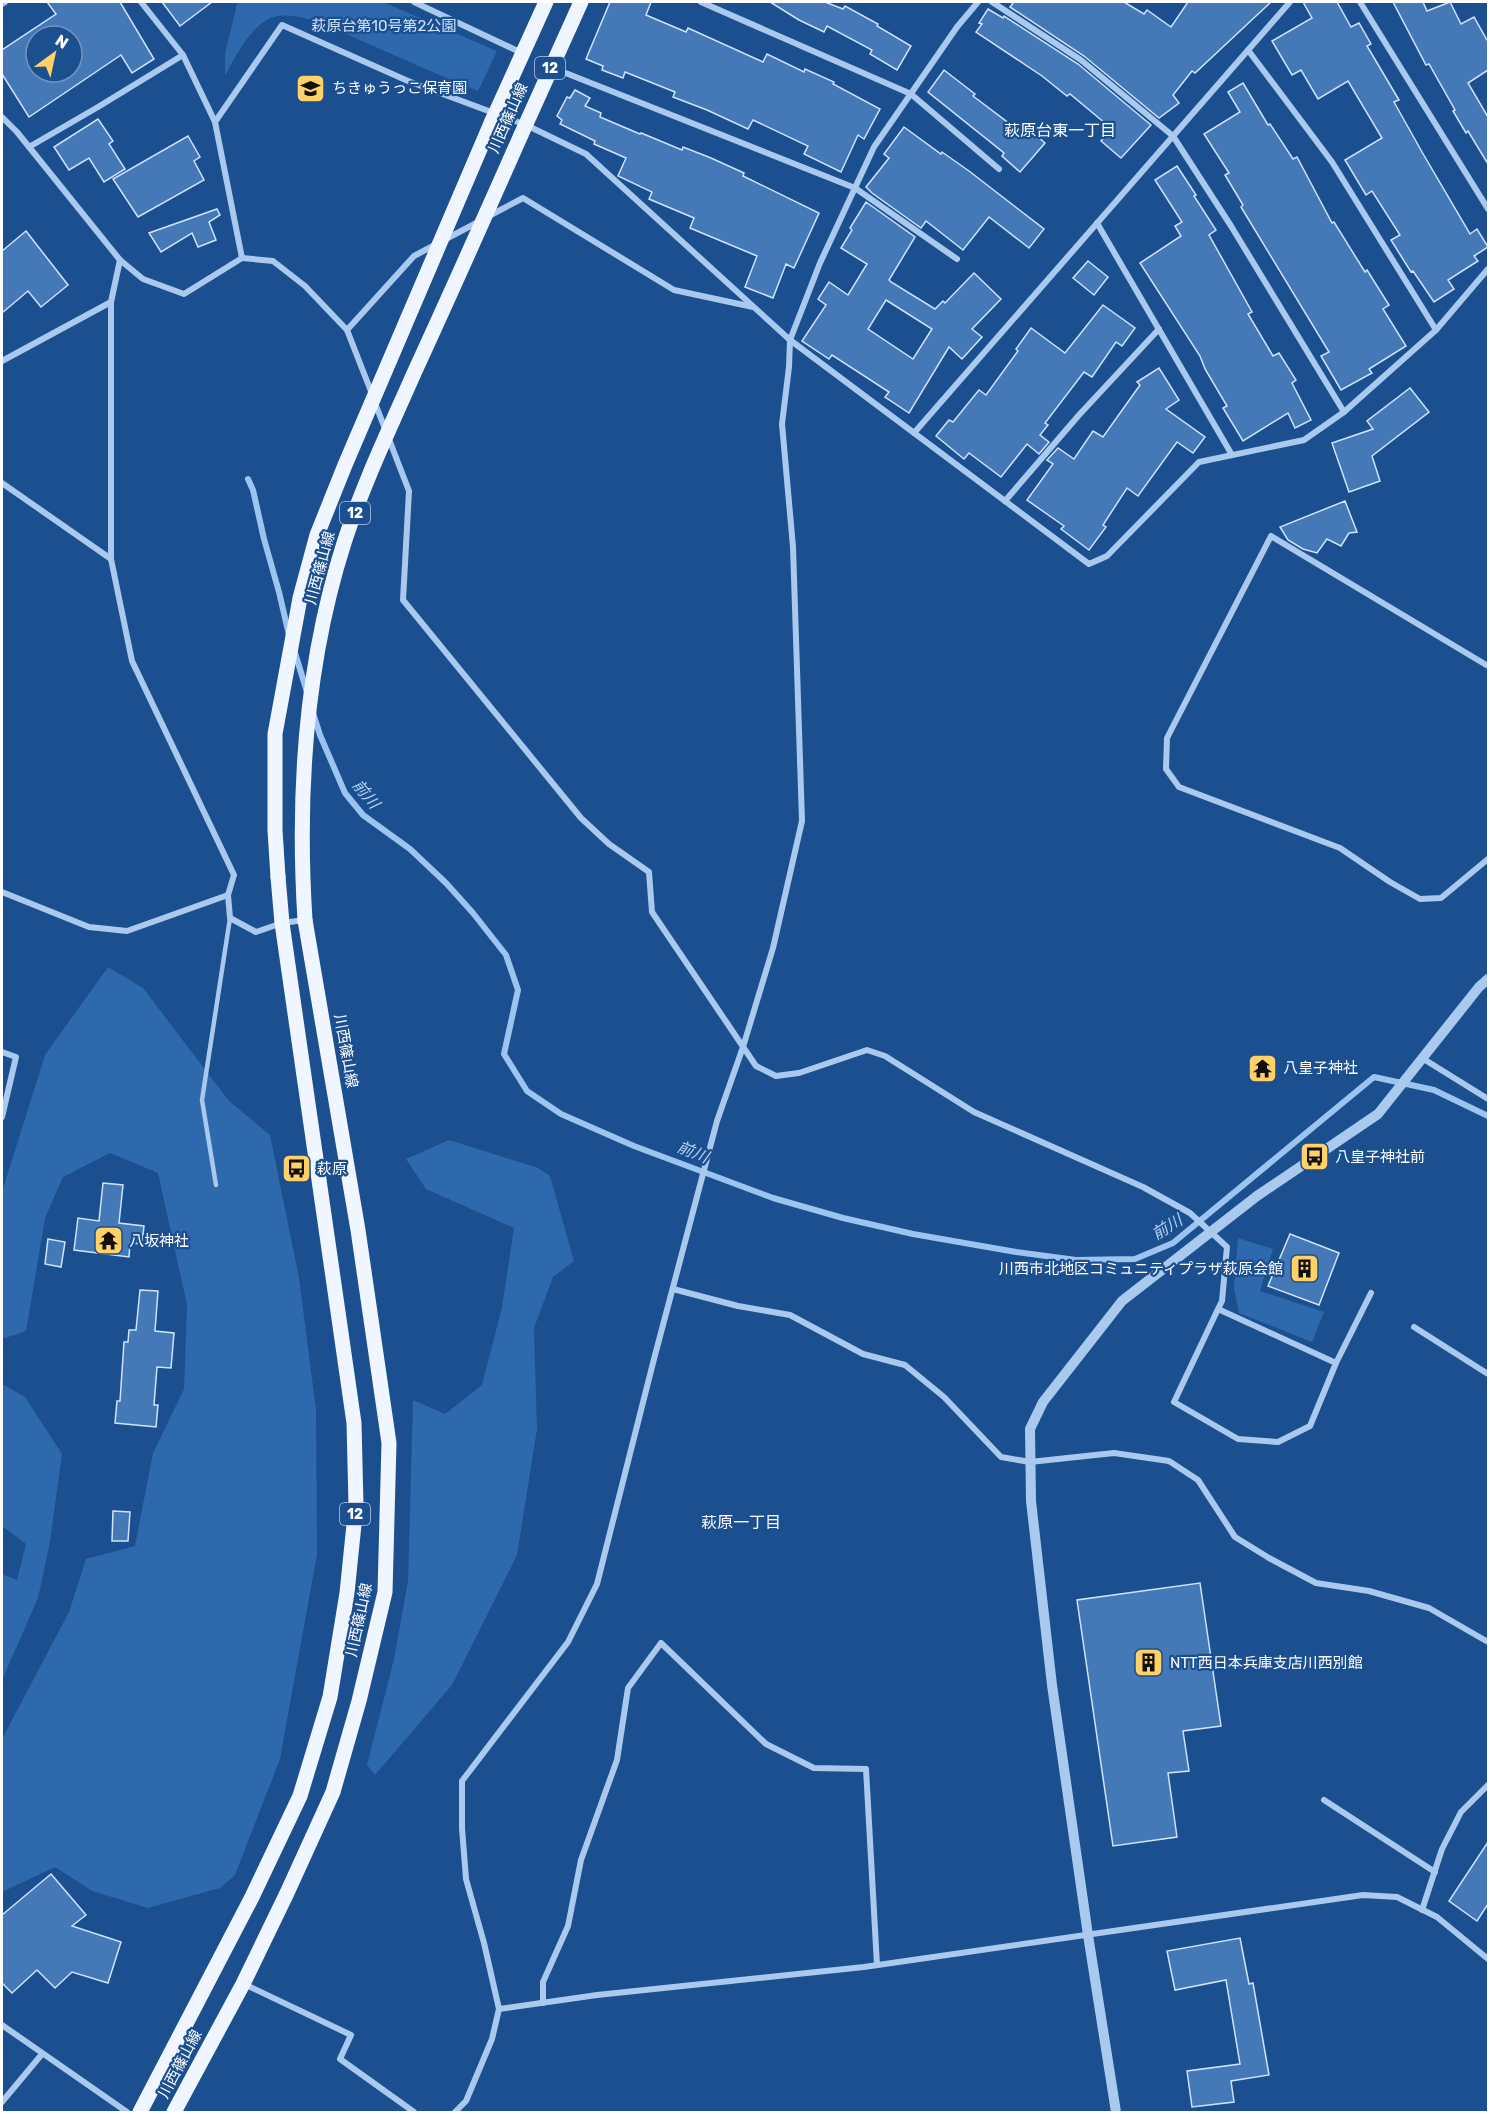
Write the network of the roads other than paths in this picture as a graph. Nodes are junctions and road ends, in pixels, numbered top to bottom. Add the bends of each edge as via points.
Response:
1 (141, 2) edge
2 (414, 2) edge
3 (546, 2) edge
4 (581, 2) edge
5 (701, 2) edge
6 (978, 2) edge
7 (992, 2) edge
8 (1290, 2) edge
9 (1360, 2) edge
10 (1248, 50) junction
11 (522, 53) junction
12 (183, 55) junction
13 (550, 67) junction
14 (911, 94) junction
15 (2, 117) edge
16 (494, 117) junction
17 (215, 122) junction
18 (523, 130) junction
19 (1173, 136) junction
20 (29, 147) junction
21 (999, 170) dead end
22 (855, 188) junction
23 (1488, 208) edge
24 (1097, 223) junction
25 (242, 258) junction
26 (957, 259) dead end
27 (120, 260) junction
28 (1488, 269) edge
29 (111, 302) junction
30 (753, 307) junction
31 (1159, 329) junction
32 (347, 330) junction
33 (1436, 330) junction
34 (790, 340) junction
35 (2, 361) edge
36 (1344, 412) junction
37 (914, 433) junction
38 (1232, 455) junction
39 (3, 484) edge
40 (2, 494) edge
41 (1005, 501) junction
42 (111, 559) junction
43 (1488, 666) edge
44 (1488, 859) edge
45 (2, 892) edge
46 (228, 895) junction
47 (230, 918) junction
48 (306, 920) junction
49 (282, 922) junction
50 (1488, 980) edge
51 (743, 1047) junction
52 (2, 1052) edge
53 (1422, 1058) junction
54 (1488, 1099) edge
55 (2, 1117) edge
56 (216, 1185) dead end
57 (1212, 1232) junction
58 (673, 1289) junction
59 (1371, 1293) dead end
60 (1218, 1309) junction
61 (1414, 1327) dead end
62 (1336, 1363) junction
63 (1488, 1374) edge
64 (1030, 1462) junction
65 (1488, 1642) edge
66 (1488, 1785) edge
67 (1324, 1800) dead end
68 (1435, 1872) junction
69 (1422, 1910) junction
70 (1088, 1935) junction
71 (1488, 1959) edge
72 (876, 1965) junction
73 (243, 1984) junction
74 (543, 2003) junction
75 (499, 2009) junction
76 (2, 2025) edge
77 (42, 2054) junction
78 (2, 2102) edge
79 (127, 2112) edge
80 (140, 2112) edge
81 (174, 2112) edge
82 (414, 2112) edge
83 (455, 2112) edge
84 (1116, 2112) edge

1 - 12 street
2 - 11 street
3 - 11 main road, 川西篠山線 / 12
4 - 13 main road, 川西篠山線 / 12
5 - 14 street
6 - 14 street
7 - 19 street via 1081,60
8 - 10 street
9 - 23 street
10 - 19 street
10 - 33 street via 1332,162
11 - 16 main road, 川西篠山線 / 12
12 - 17 street
12 - 20 street
13 - 18 main road, 川西篠山線 / 12
13 - 22 street
14 - 21 street
14 - 22 street via 874,147
15 - 20 street
16 - 17 street via 282,25
16 - 18 street
16 - 49 main road, 川西篠山線 / 12, bridge via 349,454 317,535 300,598 275,734 274,830
17 - 25 street
18 - 30 street via 586,154
18 - 48 main road, 川西篠山線 / 12, bridge via 369,475 344,544 314,672 305,736 301,829
19 - 24 street
19 - 36 street
20 - 27 street
22 - 26 street
22 - 34 street
24 - 31 street
24 - 37 street
25 - 27 street via 184,294 143,279
25 - 32 street via 273,261 305,286
27 - 29 street
28 - 33 street
29 - 35 street
29 - 42 street
30 - 32 street via 674,290 523,198 414,256
30 - 34 street
31 - 38 street
31 - 41 street
32 - 51 street via 409,491 403,600 581,818 649,872 652,912
33 - 36 street
34 - 37 street
34 - 51 street via 782,424 793,547 802,821 773,948
36 - 38 street via 1304,440
37 - 41 street
38 - 41 street via 1198,462 1107,556 1089,564
39 - 40 street
39 - 42 street
42 - 46 street via 132,661 234,875
43 - 44 street via 1270,536 1167,738 1166,769 1179,787 1340,848 1420,899 1441,898
45 - 46 street via 89,927 127,932
46 - 47 street
47 - 49 street via 256,932
47 - 56 lane via 202,1100
48 - 49 street
48 - 73 main road, 川西篠山線 / 12 via 389,1443 385,1592 333,1792
49 - 80 main road, 川西篠山線 / 12 via 354,1423 356,1505 347,1593 330,1697 300,1796
50 - 53 street
51 - 57 street via 756,1066 777,1076 799,1073 867,1050 885,1056 974,1112 1143,1187 1191,1213
51 - 58 street via 717,1122
52 - 55 street via 16,1057
53 - 54 street
53 - 57 street via 1378,1114 1257,1196
57 - 60 street via 1227,1247
57 - 64 street via 1122,1301 1043,1402 1030,1429
58 - 64 street via 790,1315 863,1354 905,1365 944,1397 1001,1457
58 - 75 street via 597,1584 568,1642 462,1781 466,1879
59 - 62 street
60 - 62 street
60 - 62 street via 1174,1402 1238,1439 1278,1442 1310,1426
61 - 63 street
64 - 65 street via 1114,1453 1169,1461 1198,1480 1235,1537 1269,1558 1316,1583 1369,1591 1429,1608
64 - 70 street via 1052,1685
66 - 68 street via 1461,1812
67 - 68 street
68 - 69 street
69 - 70 street via 1397,1897 1363,1895
69 - 71 street via 1437,1917
70 - 72 street
70 - 84 street
72 - 74 street
72 - 74 street via 866,1769 814,1768 766,1744 661,1643 628,1688 617,1760 581,1860 568,1926 543,1982
73 - 81 main road, 川西篠山線 / 12
73 - 82 street via 351,2035 340,2058
74 - 75 street
75 - 83 street via 492,2039 466,2101
76 - 77 street
77 - 78 street
77 - 79 street

